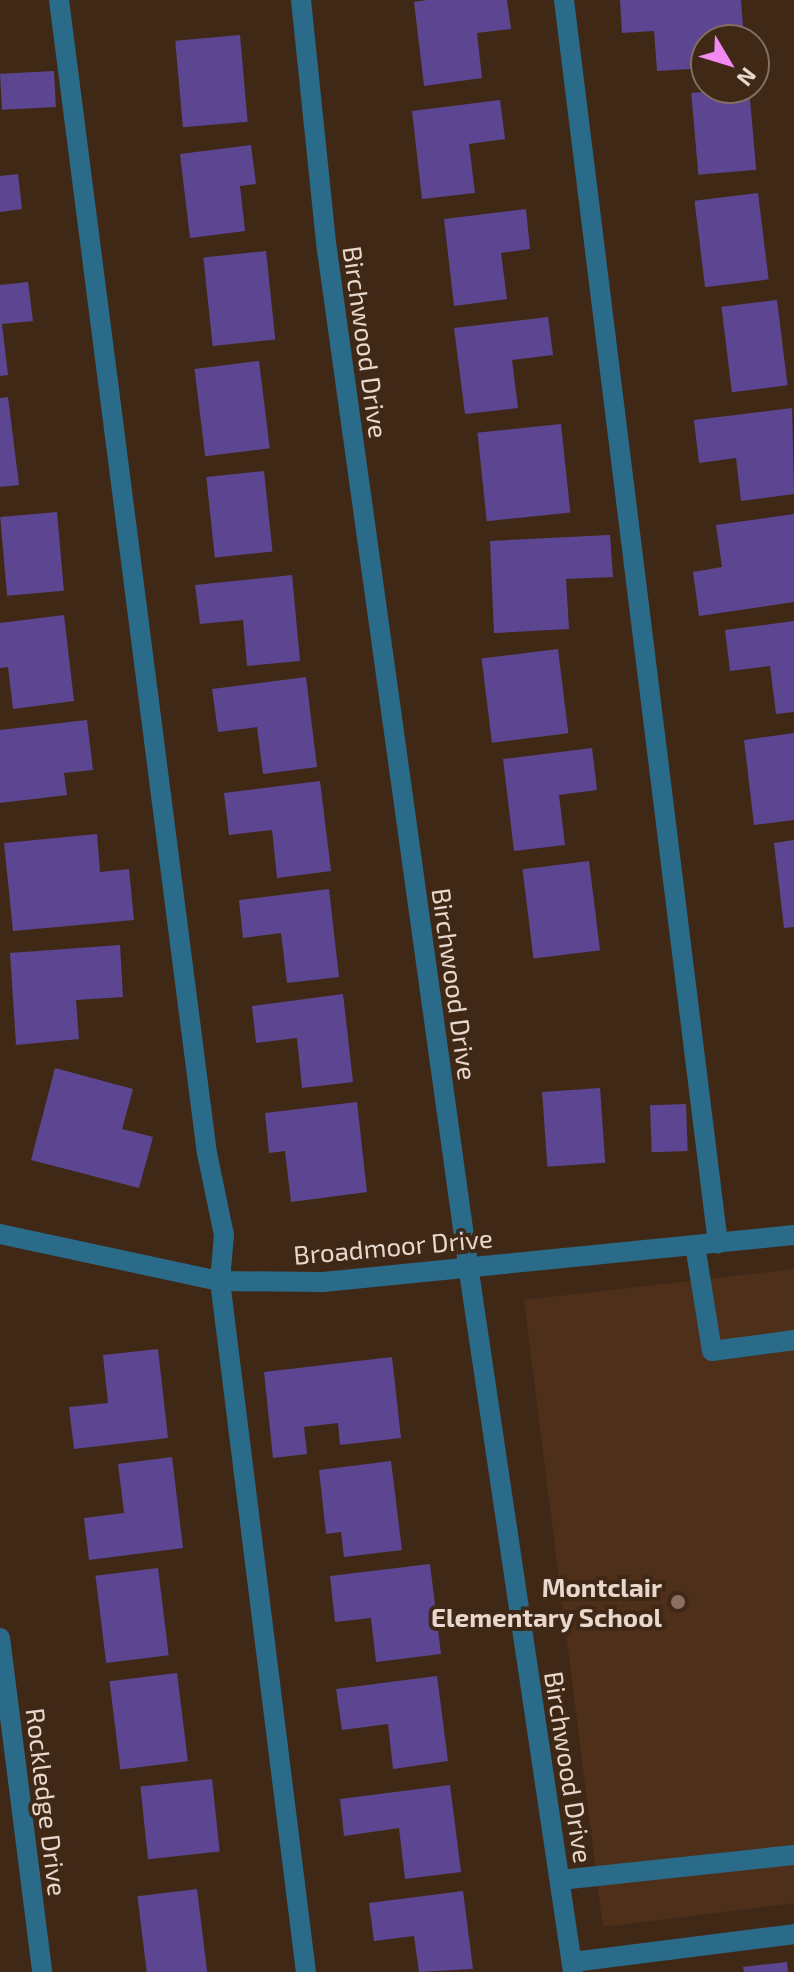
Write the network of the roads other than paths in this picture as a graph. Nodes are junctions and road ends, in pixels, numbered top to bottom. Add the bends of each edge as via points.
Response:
1 (59, 0) edge
2 (301, 0) edge
3 (564, 0) edge
4 (794, 1235) edge
5 (3, 1242) edge
6 (718, 1243) junction
7 (695, 1245) junction
8 (468, 1265) junction
9 (220, 1281) junction
10 (794, 1340) edge
11 (0, 1638) edge
12 (794, 1855) edge
13 (560, 1880) junction
14 (794, 1934) edge
15 (573, 1967) edge
16 (42, 1972) edge
17 (306, 1972) edge

1 - 9 street via 207,1153 224,1235
2 - 8 street, Birchwood Drive via 327,250
3 - 6 street
4 - 6 street, Broadmoor Drive
5 - 9 street, Broadmoor Drive
6 - 7 street, Broadmoor Drive
7 - 8 street, Broadmoor Drive
7 - 10 street via 712,1351
8 - 9 street, Broadmoor Drive via 323,1282
8 - 13 street, Birchwood Drive
9 - 17 street
11 - 16 street, Rockledge Drive
12 - 13 street
13 - 15 street, Birchwood Drive
14 - 15 street

